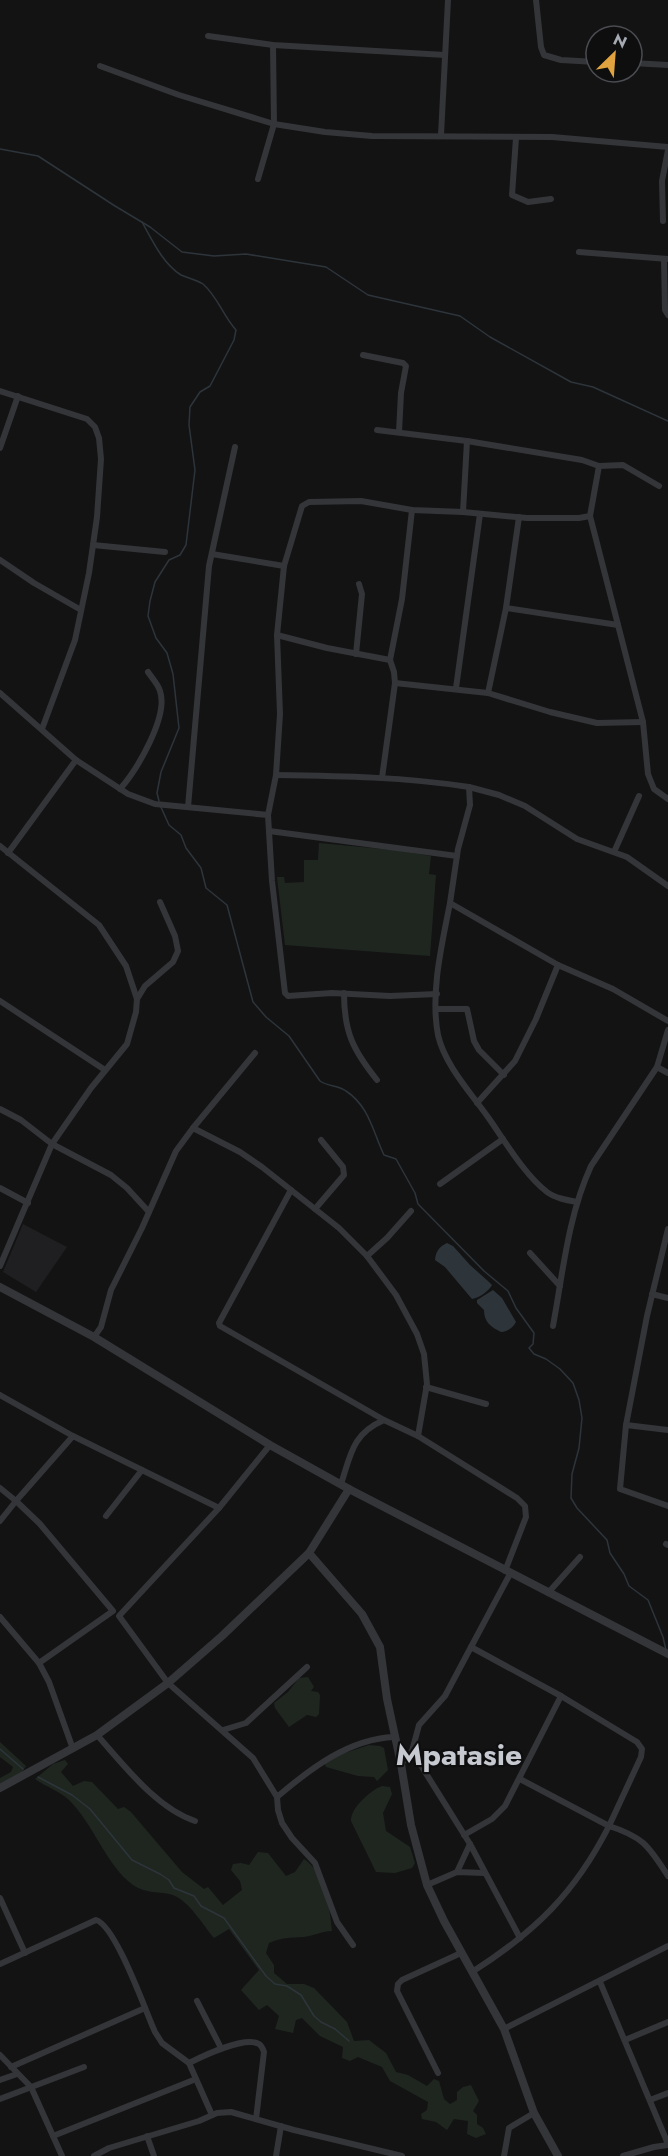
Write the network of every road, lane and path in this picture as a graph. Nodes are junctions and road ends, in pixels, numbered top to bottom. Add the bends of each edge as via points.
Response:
1 (448, 0) edge
2 (536, 0) edge
3 (208, 36) dead end
4 (273, 45) junction
5 (445, 55) junction
6 (584, 61) edge
7 (644, 64) edge
8 (668, 65) edge
9 (100, 66) dead end
10 (274, 124) junction
11 (441, 135) junction
12 (516, 138) junction
13 (668, 148) edge
14 (258, 179) dead end
15 (551, 200) dead end
16 (663, 221) dead end
17 (579, 252) dead end
18 (666, 259) edge
19 (668, 315) edge
20 (363, 355) dead end
21 (0, 391) edge
22 (18, 396) junction
23 (377, 430) dead end
24 (399, 432) junction
25 (467, 441) junction
26 (235, 447) dead end
27 (0, 448) edge
28 (599, 466) junction
29 (659, 486) dead end
30 (412, 510) junction
31 (463, 512) junction
32 (480, 514) junction
33 (590, 516) junction
34 (519, 517) junction
35 (93, 545) junction
36 (165, 552) dead end
37 (212, 554) junction
38 (0, 560) edge
39 (284, 566) junction
40 (358, 584) dead end
41 (506, 608) junction
42 (81, 610) junction
43 (618, 625) junction
44 (277, 635) junction
45 (356, 654) junction
46 (390, 660) junction
47 (148, 672) dead end
48 (395, 682) junction
49 (456, 688) junction
50 (0, 693) edge
51 (488, 693) junction
52 (643, 722) junction
53 (42, 729) junction
54 (76, 760) junction
55 (276, 775) junction
56 (382, 778) junction
57 (469, 787) junction
58 (120, 789) junction
59 (639, 796) dead end
60 (668, 799) edge
61 (188, 807) junction
62 (268, 815) junction
63 (269, 831) junction
64 (0, 846) edge
65 (614, 852) junction
66 (8, 853) junction
67 (457, 856) junction
68 (668, 886) edge
69 (160, 902) dead end
70 (450, 903) junction
71 (558, 965) junction
72 (344, 993) junction
73 (437, 994) junction
74 (137, 999) junction
75 (0, 1001) edge
76 (437, 1009) junction
77 (668, 1021) edge
78 (668, 1030) edge
79 (255, 1053) dead end
80 (657, 1067) junction
81 (105, 1071) junction
82 (668, 1073) edge
83 (504, 1075) junction
84 (377, 1080) dead end
85 (477, 1103) junction
86 (0, 1109) edge
87 (193, 1128) junction
88 (503, 1139) junction
89 (321, 1140) dead end
90 (52, 1144) junction
91 (440, 1184) dead end
92 (0, 1188) edge
93 (291, 1190) junction
94 (577, 1202) junction
95 (28, 1203) junction
96 (315, 1209) junction
97 (411, 1211) dead end
98 (149, 1212) junction
99 (668, 1232) edge
100 (530, 1253) dead end
101 (367, 1256) junction
102 (0, 1266) edge
103 (560, 1286) junction
104 (0, 1287) edge
105 (652, 1294) junction
106 (668, 1298) edge
107 (553, 1326) dead end
108 (94, 1337) junction
109 (426, 1387) junction
110 (0, 1395) edge
111 (486, 1404) dead end
112 (384, 1420) junction
113 (626, 1425) junction
114 (668, 1430) edge
115 (73, 1436) junction
116 (418, 1436) junction
117 (270, 1445) junction
118 (142, 1470) junction
119 (345, 1486) junction
120 (0, 1488) edge
121 (16, 1501) junction
122 (668, 1506) edge
123 (219, 1508) junction
124 (106, 1516) dead end
125 (0, 1521) edge
126 (309, 1553) junction
127 (580, 1557) dead end
128 (508, 1572) junction
129 (548, 1593) junction
130 (113, 1611) junction
131 (119, 1616) junction
132 (0, 1617) edge
133 (471, 1647) junction
134 (668, 1654) edge
135 (39, 1663) junction
136 (307, 1667) dead end
137 (168, 1683) junction
138 (561, 1696) junction
139 (223, 1730) junction
140 (97, 1736) junction
141 (394, 1737) junction
142 (73, 1749) junction
143 (412, 1751) junction
144 (401, 1764) junction
145 (520, 1779) junction
146 (0, 1788) edge
147 (277, 1797) junction
148 (195, 1821) dead end
149 (609, 1826) junction
150 (464, 1835) junction
151 (470, 1844) junction
152 (457, 1872) junction
153 (484, 1873) junction
154 (668, 1876) edge
155 (427, 1885) junction
156 (0, 1898) edge
157 (520, 1938) junction
158 (353, 1945) dead end
159 (668, 1946) edge
160 (25, 1953) junction
161 (461, 1953) junction
162 (0, 1964) edge
163 (472, 1972) junction
164 (600, 1982) junction
165 (197, 2001) dead end
166 (146, 2008) junction
167 (668, 2022) edge
168 (504, 2029) junction
169 (625, 2040) junction
170 (221, 2048) junction
171 (0, 2055) edge
172 (189, 2063) junction
173 (11, 2067) junction
174 (84, 2067) dead end
175 (438, 2073) dead end
176 (17, 2074) junction
177 (196, 2079) junction
178 (0, 2080) edge
179 (31, 2088) junction
180 (668, 2093) edge
181 (0, 2100) edge
182 (650, 2100) junction
183 (534, 2113) junction
184 (212, 2115) junction
185 (256, 2119) junction
186 (281, 2126) junction
187 (52, 2136) junction
188 (147, 2136) junction
189 (668, 2145) edge
190 (62, 2156) edge
191 (94, 2156) edge
192 (154, 2156) edge
193 (276, 2156) edge
194 (402, 2156) edge
195 (504, 2156) edge
196 (558, 2156) edge
197 (623, 2156) edge

1 - 5 street
2 - 6 street via 541,46 546,57
3 - 4 street
4 - 5 street
4 - 10 street
5 - 11 street
7 - 8 street
9 - 10 street
10 - 11 street via 325,132
10 - 14 street
11 - 12 street
12 - 13 street via 552,137
12 - 15 street via 512,195 528,201
13 - 16 street via 662,181
17 - 18 street
18 - 19 street via 664,310
20 - 24 street via 406,366
21 - 22 street
22 - 27 street
22 - 35 street via 87,419 94,427 101,459
23 - 24 street
24 - 25 street
25 - 28 street
25 - 31 street
26 - 37 street
28 - 29 street via 623,465
28 - 33 street
30 - 31 street
30 - 39 street via 361,501 309,502 302,506
30 - 46 street via 402,599
31 - 32 street
32 - 34 street
32 - 49 street
33 - 34 street
33 - 43 street
34 - 41 street
35 - 36 street
35 - 42 street
37 - 39 street
37 - 61 street
38 - 42 street
39 - 44 street
40 - 45 street via 362,594
41 - 43 street
41 - 51 street
42 - 53 street via 69,660
43 - 52 street
44 - 45 street
44 - 55 street via 280,714
45 - 46 street
46 - 48 street
47 - 58 street via 160,692 161,710 147,748
48 - 49 street
48 - 56 street
49 - 51 street
50 - 53 street
51 - 52 street via 584,720
52 - 60 street via 650,782
53 - 54 street
54 - 58 street
54 - 66 street
55 - 56 street
55 - 62 street
56 - 57 street
57 - 65 street via 513,800 577,838
57 - 67 street via 470,805
58 - 61 street via 155,804
59 - 65 street
61 - 62 street
62 - 63 street
63 - 67 street
63 - 72 street via 285,993 293,998
64 - 66 street
65 - 68 street via 638,863
66 - 74 street via 99,925 126,966
67 - 70 street
69 - 74 street via 178,951 172,962 144,986
70 - 71 street
70 - 73 street via 439,952
71 - 77 street via 613,989
71 - 83 street via 526,1042
72 - 73 street
72 - 84 street via 344,1018 351,1040
73 - 76 street
74 - 81 street via 127,1044
75 - 81 street
76 - 83 street via 467,1009 479,1050
76 - 85 street via 442,1046
78 - 80 street
79 - 87 street
80 - 82 street
80 - 94 street via 591,1166
81 - 90 street
83 - 85 street
85 - 88 street
86 - 90 street
87 - 93 street via 240,1152
87 - 98 street via 176,1151
88 - 91 street
88 - 94 street via 547,1192
89 - 96 street via 343,1167 344,1175
90 - 95 street
90 - 98 street via 111,1175
92 - 95 street
93 - 96 street
93 - 112 street via 220,1326
94 - 103 street
95 - 102 street
96 - 101 street via 356,1242
97 - 101 street
98 - 108 street via 111,1290 101,1327
99 - 105 street
100 - 103 street
101 - 109 street via 396,1295 417,1334 427,1368
103 - 107 street
104 - 108 street
105 - 106 street
105 - 113 street
108 - 117 street
109 - 111 street
109 - 116 street
110 - 115 street
112 - 116 street
112 - 119 street via 366,1429 359,1438
113 - 114 street
113 - 122 street via 620,1489
115 - 118 street
115 - 121 street
116 - 128 street via 525,1506 526,1517
117 - 119 street
117 - 123 street
118 - 123 street
118 - 124 street
119 - 126 street
119 - 128 street
120 - 121 street
121 - 125 street
121 - 130 street
123 - 131 street
126 - 137 street
126 - 141 street via 373,1631 380,1647
127 - 129 street
128 - 129 street
128 - 133 street
129 - 134 street
130 - 131 street
130 - 135 street
131 - 137 street
132 - 135 street
133 - 138 street
133 - 143 street via 445,1696 419,1725
135 - 142 street
136 - 139 street via 246,1723
137 - 139 street
137 - 140 street
138 - 145 street
138 - 149 street via 637,1742 642,1749
139 - 147 street via 253,1758
140 - 142 street
140 - 148 street via 162,1803
141 - 144 street
141 - 147 street via 368,1740 324,1760
142 - 146 street
143 - 144 street
143 - 150 street
144 - 155 street via 411,1825
145 - 149 street
145 - 150 street via 499,1813
147 - 158 street via 282,1823 315,1863 337,1922
149 - 154 street via 642,1840
149 - 157 street via 573,1886
150 - 151 street
151 - 152 street
151 - 153 street
152 - 153 street
152 - 155 street
153 - 157 street
155 - 161 street
156 - 160 street
157 - 163 street
159 - 164 street
160 - 162 street
160 - 166 street via 100,1921 114,1937
161 - 163 street
161 - 175 street via 398,1984 397,1991
163 - 168 street
164 - 168 street
164 - 169 street
165 - 170 street
166 - 172 street via 162,2043
166 - 173 street
167 - 169 street
168 - 183 street
169 - 182 street
170 - 172 street
170 - 185 street via 252,2043 264,2052
171 - 173 street
172 - 177 street
173 - 176 street
174 - 179 street
176 - 178 street
176 - 179 street
177 - 184 street
177 - 187 street
179 - 181 street
179 - 187 street
180 - 182 street
182 - 189 street
183 - 195 street via 509,2128
183 - 196 street
184 - 185 street via 231,2112
184 - 188 street
185 - 186 street
186 - 193 street
186 - 194 street
187 - 190 street
188 - 191 street
188 - 192 street
189 - 197 street

